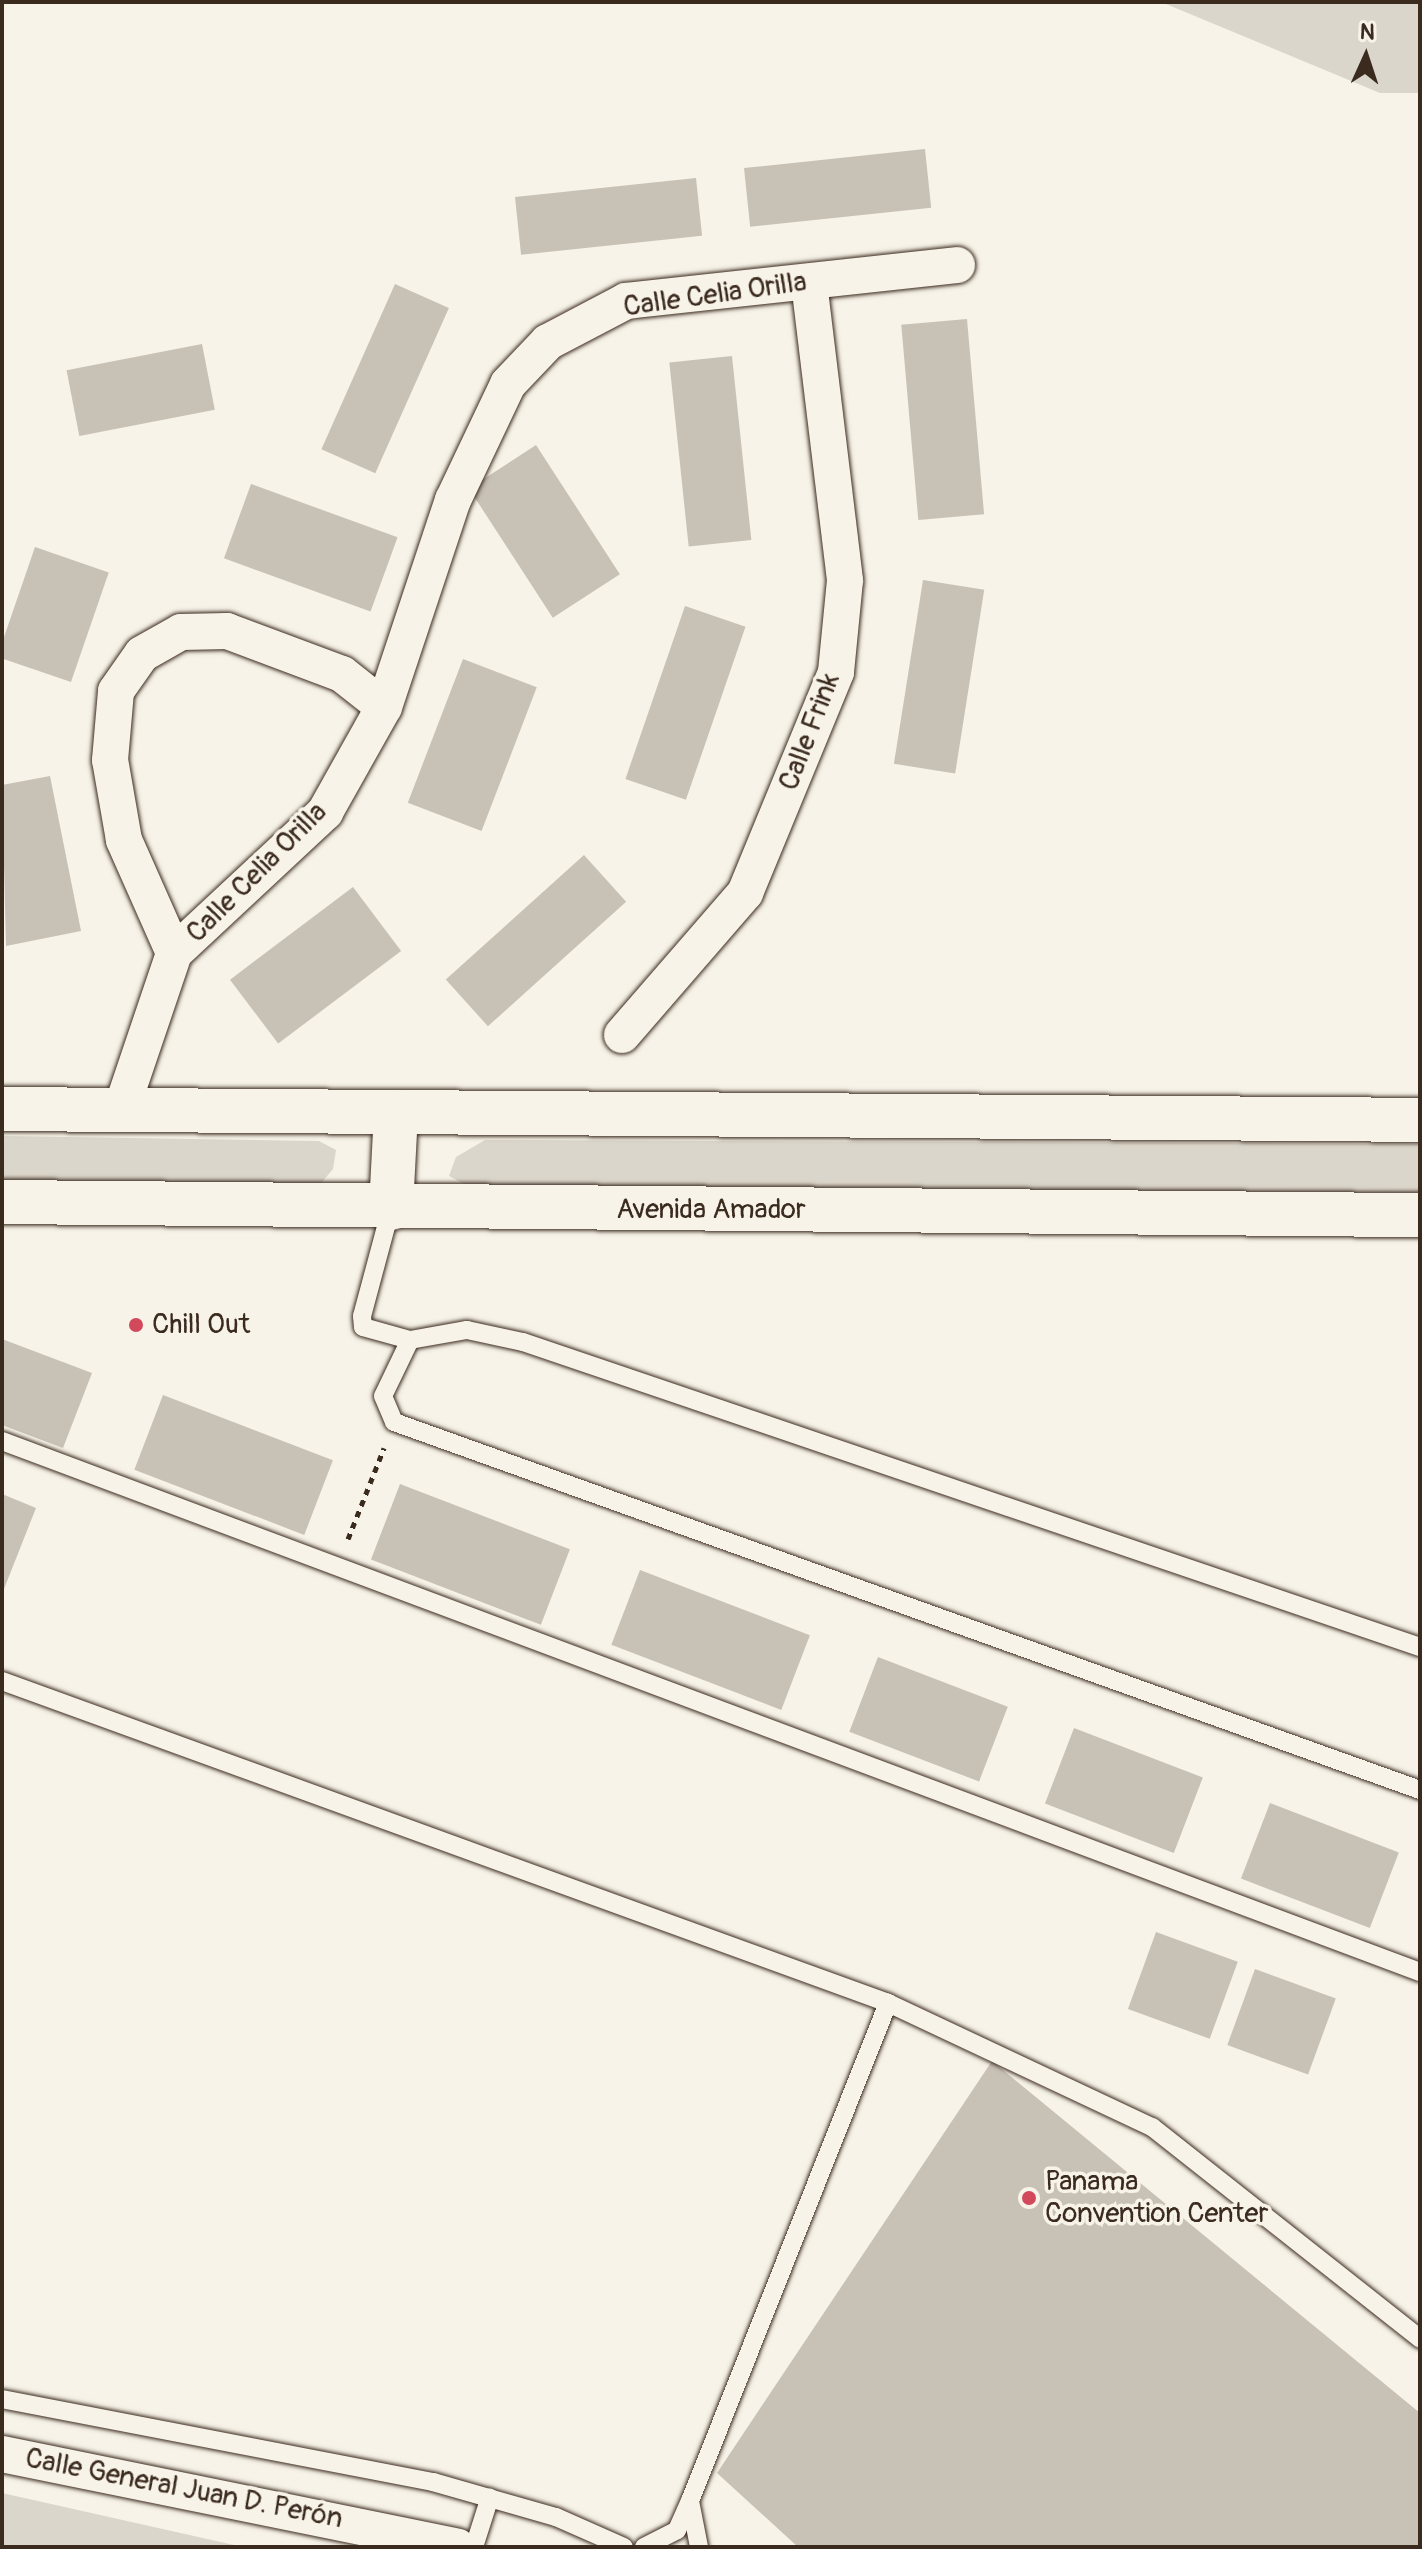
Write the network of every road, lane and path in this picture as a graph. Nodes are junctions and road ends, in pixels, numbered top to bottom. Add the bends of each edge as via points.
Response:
1 (957, 265) dead end
2 (809, 282) junction
3 (384, 707) junction
4 (174, 953) junction
5 (622, 1035) dead end
6 (2, 1109) edge
7 (121, 1110) junction
8 (396, 1113) junction
9 (1420, 1120) edge
10 (2, 1202) edge
11 (391, 1208) junction
12 (1420, 1215) edge
13 (410, 1340) junction
14 (394, 1422) junction
15 (2, 1441) edge
16 (337, 1566) junction
17 (1420, 1647) edge
18 (2, 1681) edge
19 (1420, 1790) edge
20 (1420, 1972) edge
21 (888, 2003) junction
22 (1417, 2333) edge
23 (2, 2399) edge
24 (2, 2454) edge
25 (490, 2497) junction
26 (690, 2501) junction
27 (458, 2547) edge
28 (474, 2547) edge
29 (624, 2547) edge
30 (644, 2547) edge
31 (699, 2547) edge

1 - 2 street, Calle Celia Orilla
2 - 3 street, Calle Celia Orilla via 626,301 548,342 508,384 453,500
2 - 5 street, Calle Frink via 845,580 836,672 745,893
3 - 4 street, Calle Celia Orilla via 325,812
3 - 4 street, Calle Celia Orilla via 342,674 227,631 181,632 142,654 116,691 110,760 124,840
4 - 7 street, Calle Celia Orilla
6 - 7 main road
7 - 8 main road
8 - 9 main road
8 - 11 main road
10 - 11 main road, Avenida Amador
11 - 12 main road, Avenida Amador
11 - 13 lane via 363,1327
13 - 14 lane via 383,1396
13 - 17 lane via 467,1330 523,1342
14 - 16 path
14 - 19 lane
15 - 16 lane
16 - 20 lane
18 - 21 lane
21 - 22 lane via 1152,2127
21 - 26 lane
23 - 25 lane via 317,2455
24 - 27 street, Calle General Juan D. Perón
25 - 28 lane
25 - 29 lane
26 - 30 lane via 677,2530
26 - 31 lane

